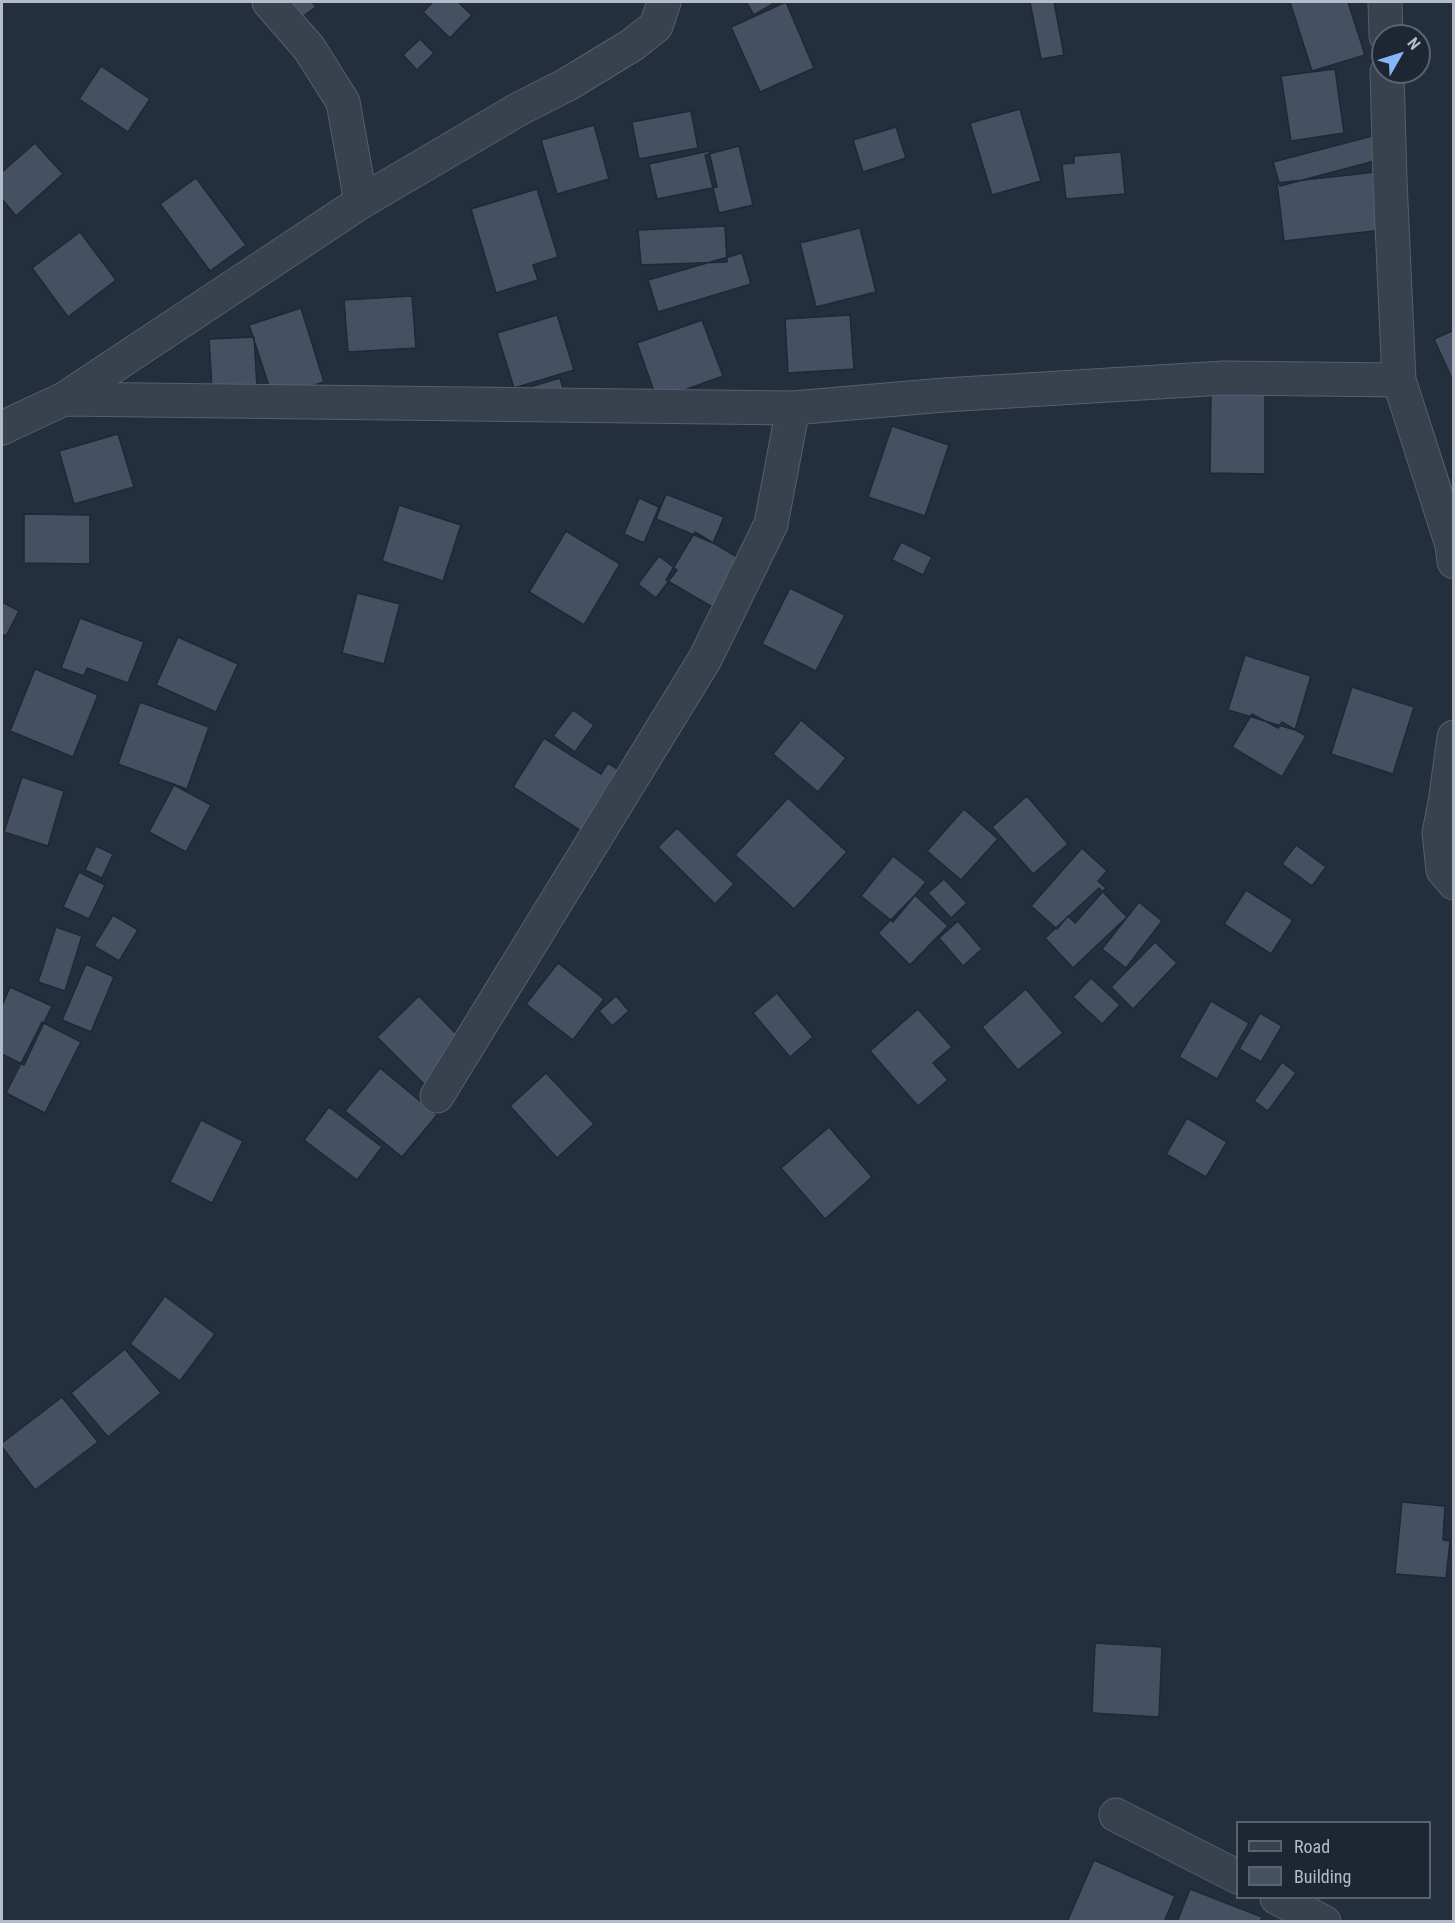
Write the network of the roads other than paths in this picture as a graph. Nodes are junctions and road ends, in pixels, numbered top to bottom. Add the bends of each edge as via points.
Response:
1 (269, 2) edge
2 (664, 2) edge
3 (1385, 2) edge
4 (1386, 24) edge
5 (1387, 84) edge
6 (361, 202) junction
7 (1399, 380) junction
8 (64, 399) junction
9 (793, 408) junction
10 (2, 428) edge
11 (1454, 562) edge
12 (1454, 737) edge
13 (1454, 883) edge
14 (437, 1096) dead end
15 (1116, 1815) dead end
16 (1236, 1876) edge
17 (1279, 1899) edge
18 (1324, 1922) edge

1 - 6 street via 309,48 343,102
2 - 6 street via 656,26 632,45
3 - 4 street
5 - 7 street
6 - 8 street
7 - 9 street via 1224,378 944,394
7 - 11 street via 1452,545
8 - 9 street
8 - 10 street
9 - 14 street via 771,524 705,659
12 - 13 street via 1438,833 1443,870
15 - 16 street
17 - 18 street

